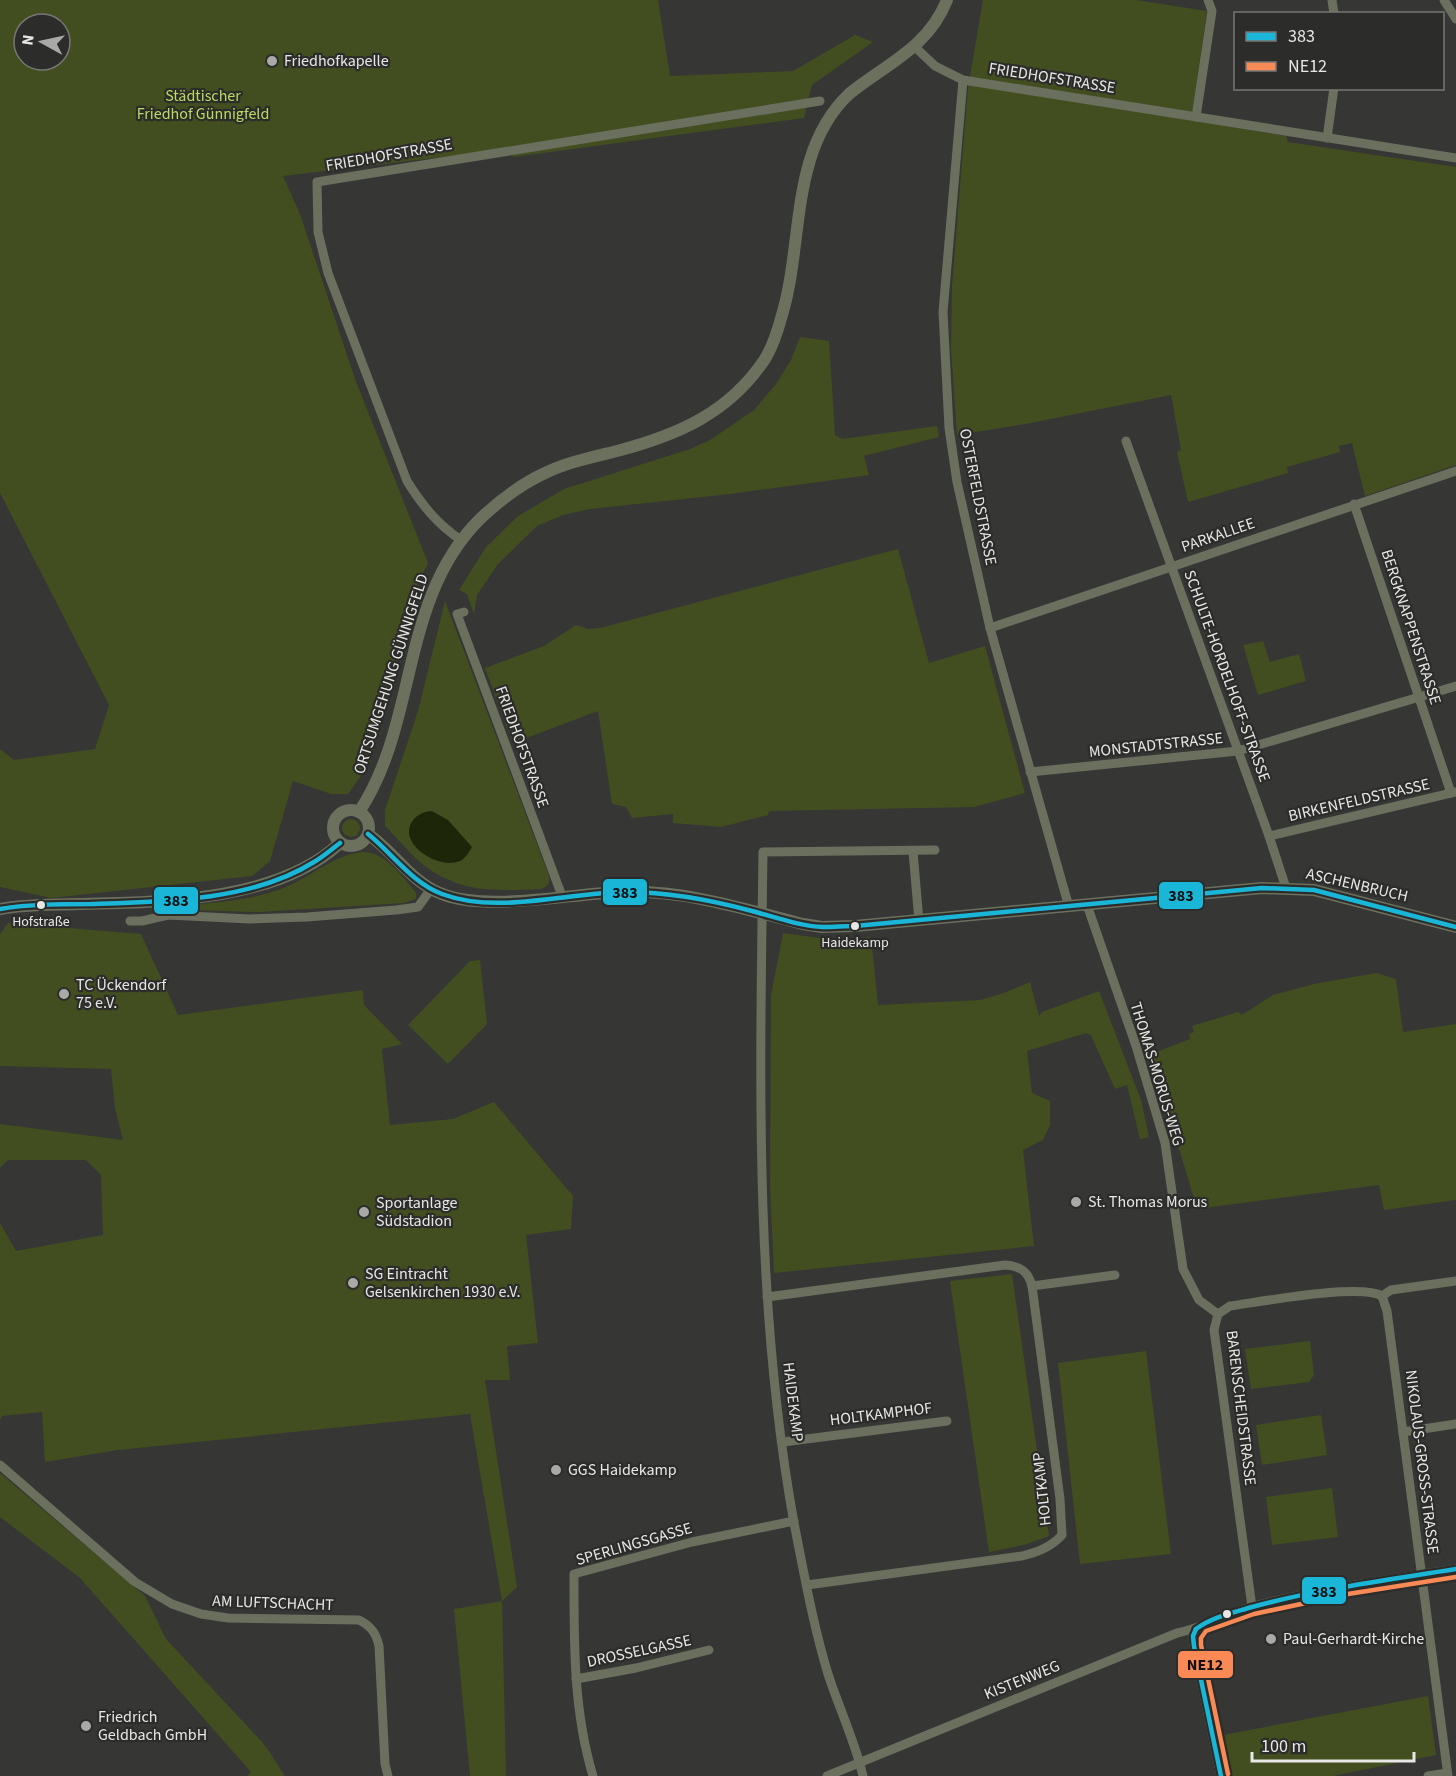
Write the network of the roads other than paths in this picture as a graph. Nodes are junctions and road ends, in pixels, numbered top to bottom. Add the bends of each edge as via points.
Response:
1 (947, 0) edge
2 (1208, 0) edge
3 (1444, 0) edge
4 (1456, 19) edge
5 (915, 47) junction
6 (963, 80) junction
7 (1334, 90) edge
8 (820, 102) dead end
9 (1196, 117) junction
10 (1327, 138) junction
11 (1456, 158) edge
12 (1126, 441) dead end
13 (1456, 471) edge
14 (1354, 504) junction
15 (461, 540) junction
16 (1172, 566) junction
17 (464, 612) dead end
18 (990, 628) junction
19 (1456, 686) edge
20 (1418, 697) junction
21 (1238, 751) junction
22 (1030, 772) junction
23 (1453, 792) edge
24 (359, 812) junction
25 (368, 834) junction
26 (1269, 836) junction
27 (340, 843) junction
28 (935, 850) dead end
29 (913, 852) junction
30 (1286, 888) junction
31 (431, 889) junction
32 (562, 896) junction
33 (1087, 905) junction
34 (1069, 907) junction
35 (0, 909) edge
36 (762, 914) junction
37 (130, 921) dead end
38 (919, 921) junction
39 (1456, 927) edge
40 (1115, 1275) dead end
41 (1456, 1281) edge
42 (1032, 1286) junction
43 (1382, 1296) junction
44 (768, 1297) junction
45 (1218, 1314) junction
46 (947, 1421) dead end
47 (1456, 1424) edge
48 (1403, 1432) junction
49 (783, 1442) junction
50 (0, 1465) edge
51 (794, 1521) junction
52 (1456, 1569) edge
53 (1422, 1575) junction
54 (807, 1586) junction
55 (1252, 1607) junction
56 (1196, 1629) junction
57 (709, 1650) dead end
58 (576, 1679) junction
59 (860, 1763) junction
60 (1447, 1774) edge
61 (388, 1776) edge
62 (593, 1776) edge
63 (827, 1776) edge
64 (863, 1776) edge
65 (1221, 1776) edge
66 (1428, 1776) edge

1 - 5 street, ORTSUMGEHUNG GÜNNIGFELD via 929,32
2 - 9 street via 1212,11
3 - 4 street
5 - 6 street, FRIEDHOFSTRASSE via 934,66
5 - 15 street, ORTSUMGEHUNG GÜNNIGFELD via 849,94 820,133 806,178 778,332 750,379 730,400 686,428 577,461 526,483
6 - 9 street, FRIEDHOFSTRASSE
6 - 18 street, OSTERFELDSTRASSE via 945,270 944,356 957,482
7 - 10 street
8 - 15 street, FRIEDHOFSTRASSE via 317,182 318,232 328,273 407,481 434,519
9 - 10 street, FRIEDHOFSTRASSE
10 - 11 street, FRIEDHOFSTRASSE
12 - 16 street, SCHULTE-HORDELHOFF-STRASSE
13 - 14 street, PARKALLEE
14 - 16 street, PARKALLEE
14 - 20 street, BERGKNAPPENSTRASSE
15 - 24 street, ORTSUMGEHUNG GÜNNIGFELD via 444,564 430,598 393,731
16 - 18 street, PARKALLEE
16 - 21 street, SCHULTE-HORDELHOFF-STRASSE
17 - 32 street, FRIEDHOFSTRASSE via 457,614
18 - 22 street, OSTERFELDSTRASSE
19 - 20 street, MONSTADTSTRASSE
20 - 21 street, MONSTADTSTRASSE
20 - 23 street, BERGKNAPPENSTRASSE
21 - 22 street, MONSTADTSTRASSE
21 - 26 street, SCHULTE-HORDELHOFF-STRASSE
22 - 34 street, OSTERFELDSTRASSE
23 - 26 street, BIRKENFELDSTRASSE
24 - 25 street via 369,824
24 - 27 street via 347,810 336,817 332,828
25 - 27 street via 356,846
25 - 31 street
26 - 30 street, SCHULTE-HORDELHOFF-STRASSE
27 - 35 street via 294,874 255,888 164,900
28 - 29 street
29 - 36 street, HAIDEKAMP via 763,852
29 - 38 street
30 - 33 street, ASCHENBRUCH
30 - 39 street, ASCHENBRUCH via 1341,896
31 - 32 street, ASCHENBRUCH via 452,897 491,901
31 - 37 street via 418,906 404,909 271,918 168,915
32 - 36 street, ASCHENBRUCH via 624,891 675,894
33 - 34 street, ASCHENBRUCH
33 - 45 street, THOMAS-MORUS-WEG via 1165,1143 1183,1269 1199,1300
34 - 38 street, ASCHENBRUCH
36 - 38 street, ASCHENBRUCH via 822,927
36 - 44 street, HAIDEKAMP via 763,1214
40 - 42 street
41 - 43 street, BARENSCHEIDSTRASSE via 1390,1290
42 - 44 street via 1025,1270 1005,1265
42 - 54 street, HOLTKAMP via 1062,1536 1040,1551 1022,1556
43 - 45 street, BARENSCHEIDSTRASSE via 1360,1291 1332,1293 1230,1306
43 - 48 street, NIKOLAUS-GROSS-STRASSE
44 - 49 street, HAIDEKAMP
45 - 55 street, BARENSCHEIDSTRASSE via 1214,1330
46 - 49 street, HOLTKAMPHOF
47 - 48 street
48 - 53 street, NIKOLAUS-GROSS-STRASSE
49 - 51 street, HAIDEKAMP
50 - 61 street, AM LUFTSCHACHT via 135,1582 185,1610 228,1618 359,1620 371,1627 379,1646
51 - 54 street, HAIDEKAMP
51 - 58 street, SPERLINGSGASSE via 683,1544 574,1574
52 - 53 street, KISTENWEG
53 - 55 street, KISTENWEG
53 - 60 street, NIKOLAUS-GROSS-STRASSE
54 - 59 street, HAIDEKAMP via 827,1671
55 - 56 street, KISTENWEG
56 - 59 street, KISTENWEG
56 - 65 street via 1194,1646
57 - 58 street, DROSSELGASSE
58 - 62 street, SPERLINGSGASSE
59 - 63 street, KISTENWEG
59 - 64 street, HAIDEKAMP
60 - 66 street

